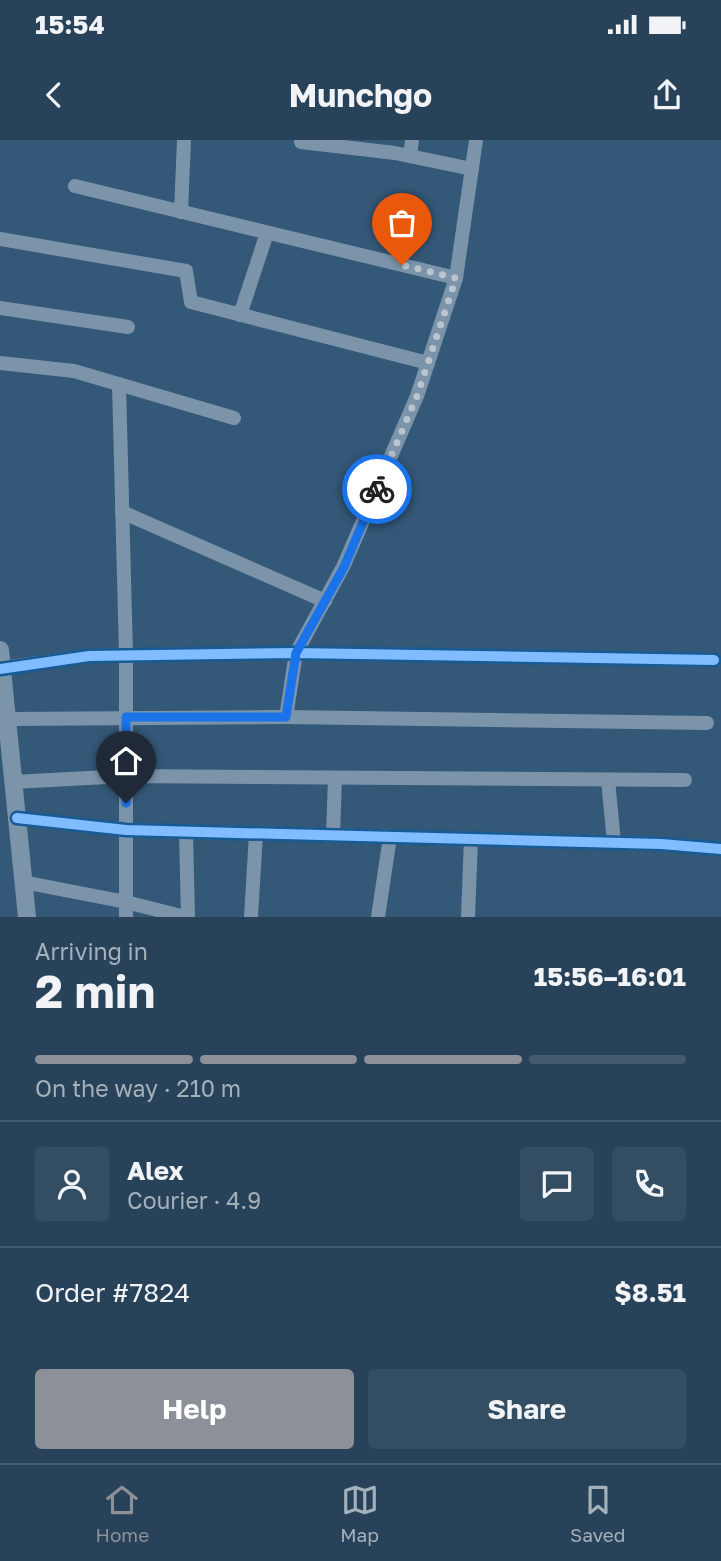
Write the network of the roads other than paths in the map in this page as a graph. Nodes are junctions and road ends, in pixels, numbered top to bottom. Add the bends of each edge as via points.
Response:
1 (184, 140) edge
2 (301, 140) edge
3 (412, 140) edge
4 (476, 140) edge
5 (410, 156) junction
6 (472, 169) junction
7 (75, 186) dead end
8 (181, 212) junction
9 (267, 233) junction
10 (0, 239) edge
11 (456, 278) junction
12 (0, 308) edge
13 (240, 314) junction
14 (128, 327) dead end
15 (0, 363) edge
16 (428, 363) junction
17 (119, 384) junction
18 (234, 418) dead end
19 (122, 512) junction
20 (325, 601) junction
21 (296, 653) junction
22 (126, 655) junction
23 (714, 660) dead end
24 (1, 662) edge
25 (126, 717) junction
26 (286, 717) junction
27 (7, 719) junction
28 (707, 723) dead end
29 (126, 776) junction
30 (335, 778) junction
31 (608, 780) junction
32 (685, 780) dead end
33 (13, 782) junction
34 (17, 818) junction
35 (126, 830) junction
36 (186, 832) junction
37 (256, 833) junction
38 (333, 835) junction
39 (390, 837) junction
40 (471, 839) junction
41 (614, 842) junction
42 (721, 849) edge
43 (23, 882) junction
44 (126, 909) edge
45 (27, 917) edge
46 (187, 917) edge
47 (251, 917) edge
48 (377, 917) edge
49 (468, 917) edge

1 - 8 street
2 - 5 street
3 - 5 street
4 - 6 street
5 - 6 street
6 - 11 street
7 - 8 street
8 - 9 street
9 - 11 street
9 - 13 street
10 - 13 street via 186,271 191,302
11 - 16 street
12 - 14 street
13 - 16 street
15 - 17 street via 75,371
16 - 20 street via 344,567
17 - 18 street
17 - 19 street
19 - 20 street
19 - 22 street
20 - 21 street
21 - 22 street
21 - 23 street
21 - 26 street
22 - 24 street
22 - 25 street
24 - 27 street
25 - 26 street
25 - 27 street
25 - 29 street
26 - 28 street
27 - 33 street
29 - 30 street
29 - 33 street
29 - 35 street
30 - 31 street
30 - 38 street
31 - 32 street
31 - 41 street
33 - 34 street
34 - 35 street
34 - 43 street
35 - 36 street
35 - 44 street
36 - 37 street
36 - 46 street
37 - 38 street
37 - 47 street
38 - 39 street
39 - 40 street
39 - 48 street
40 - 41 street
40 - 49 street
41 - 42 street
43 - 44 street
43 - 45 street
44 - 46 street

